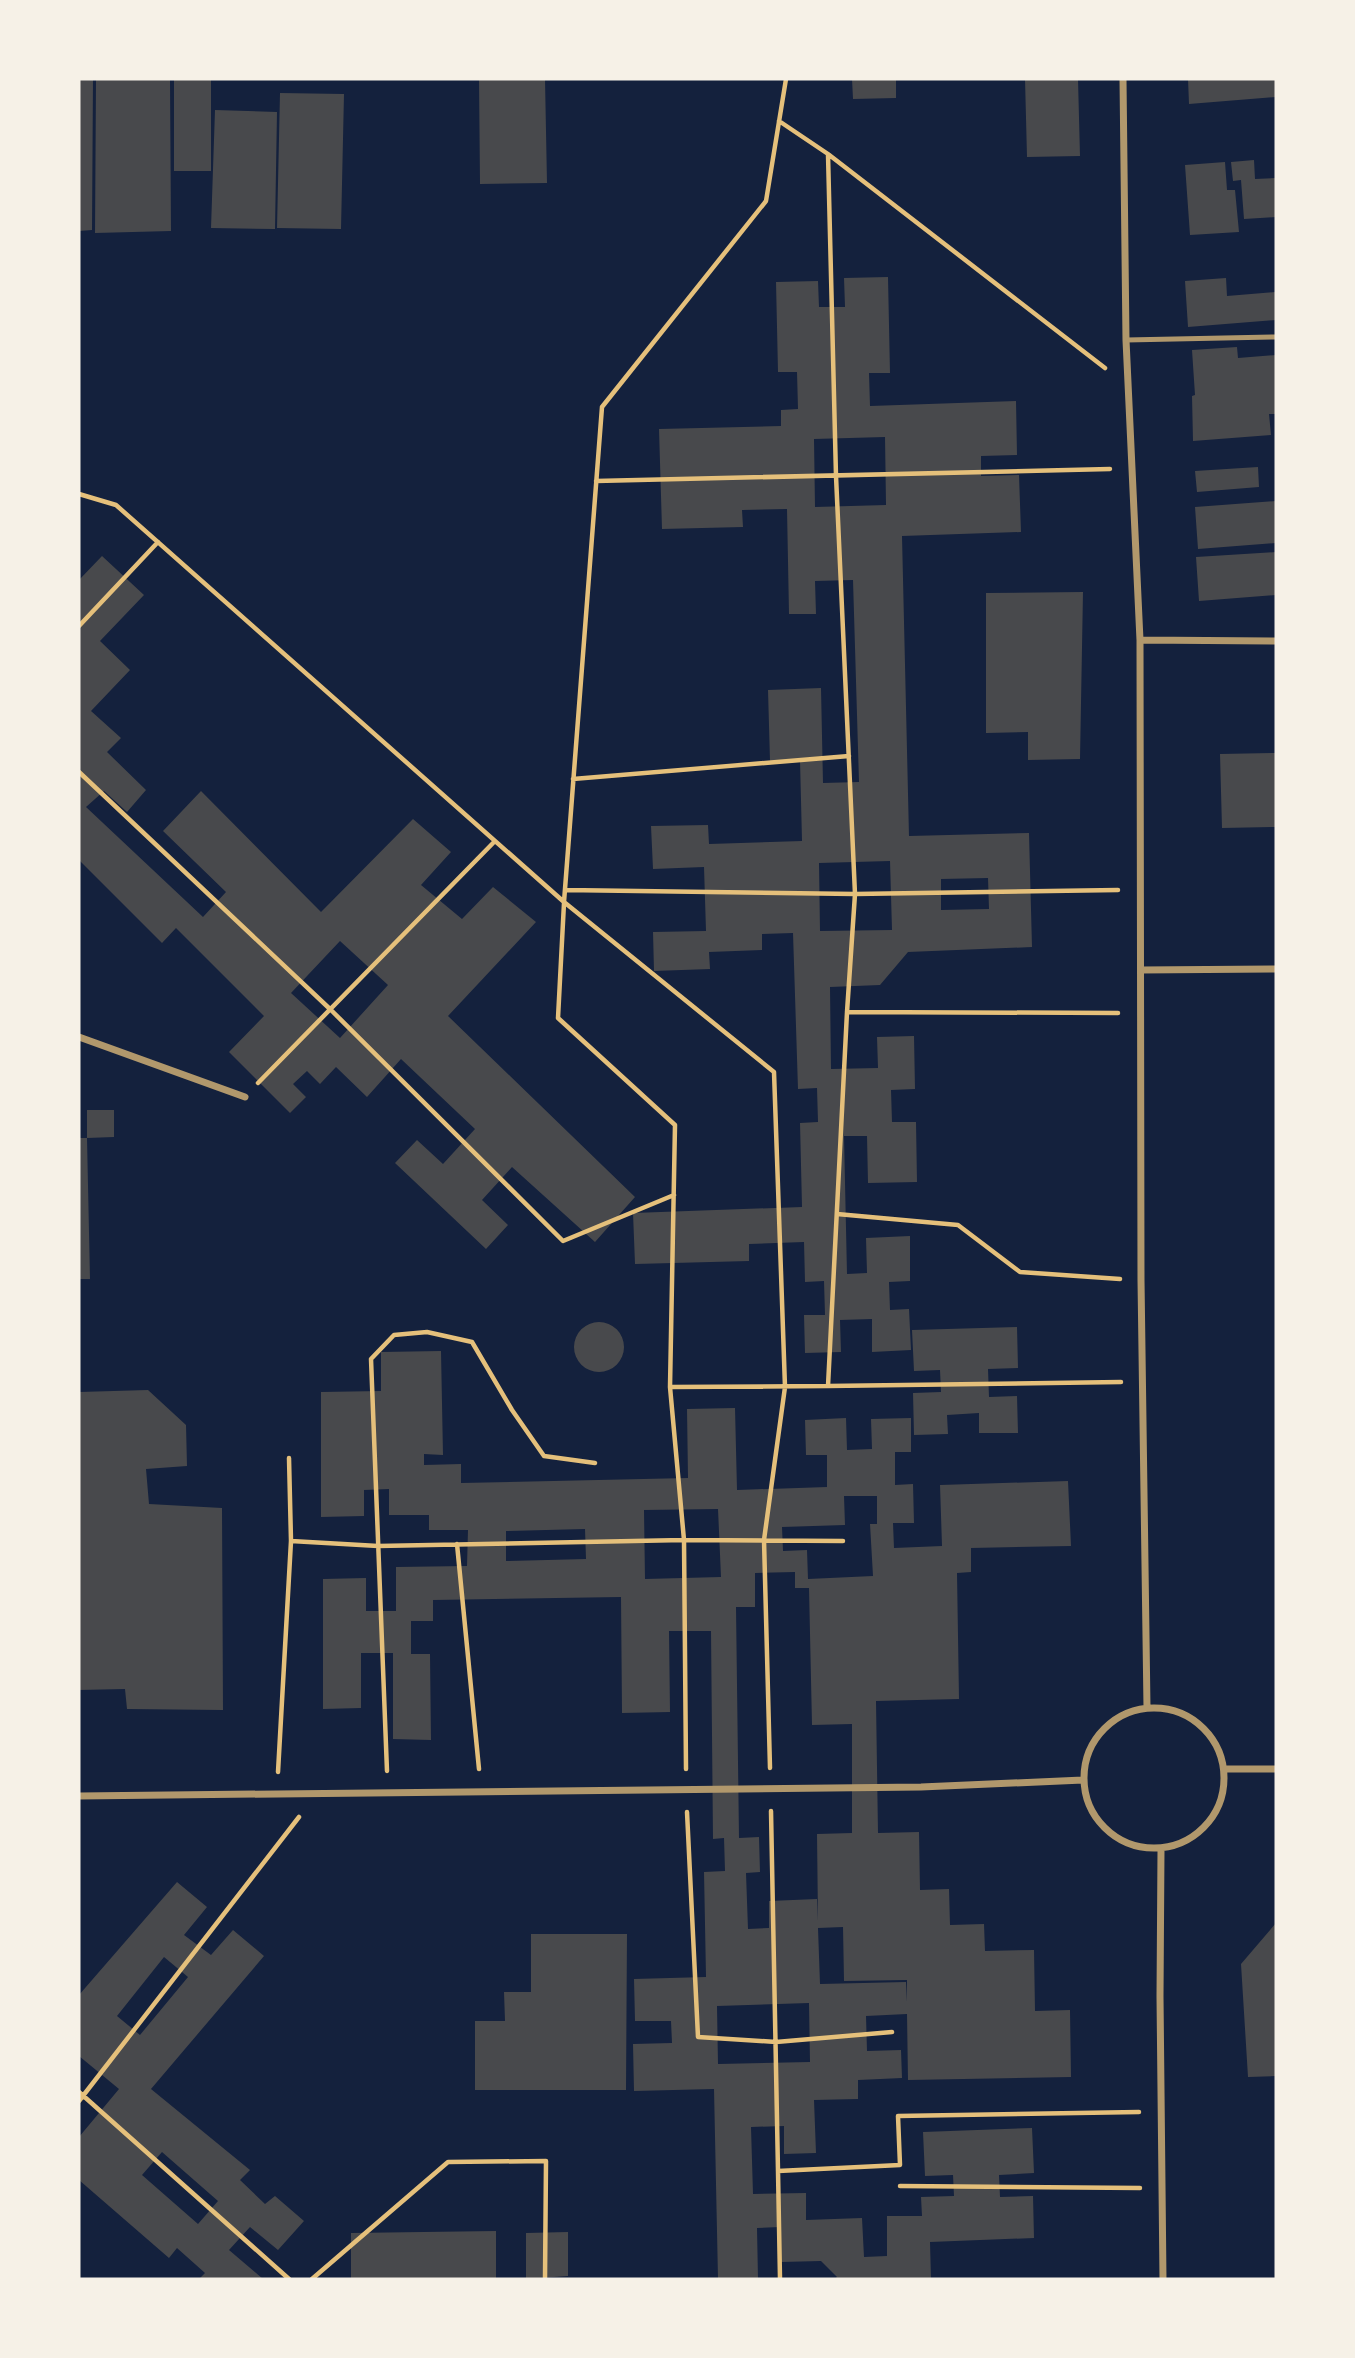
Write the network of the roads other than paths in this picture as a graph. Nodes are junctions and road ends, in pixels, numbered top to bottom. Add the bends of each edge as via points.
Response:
1 (1122, 79) edge
2 (1276, 337) edge
3 (1126, 340) junction
4 (1140, 640) junction
5 (1276, 641) edge
6 (1276, 969) edge
7 (1142, 970) junction
8 (79, 1037) edge
9 (245, 1097) road end
10 (1147, 1707) junction
11 (1224, 1769) junction
12 (1276, 1769) edge
13 (1083, 1780) junction
14 (79, 1796) edge
15 (1161, 1850) junction
16 (1163, 2279) edge

1 - 3 street
2 - 3 lane
3 - 4 street
4 - 5 street
4 - 7 street
6 - 7 street
7 - 10 street
8 - 9 street
10 - 11 street via 1174,1710 1198,1723 1216,1744
10 - 13 street via 1114,1719 1090,1746
11 - 12 street
11 - 15 street via 1222,1798 1209,1823 1188,1841
13 - 14 street via 921,1787
13 - 15 street via 1089,1808 1106,1832 1132,1847
15 - 16 street

